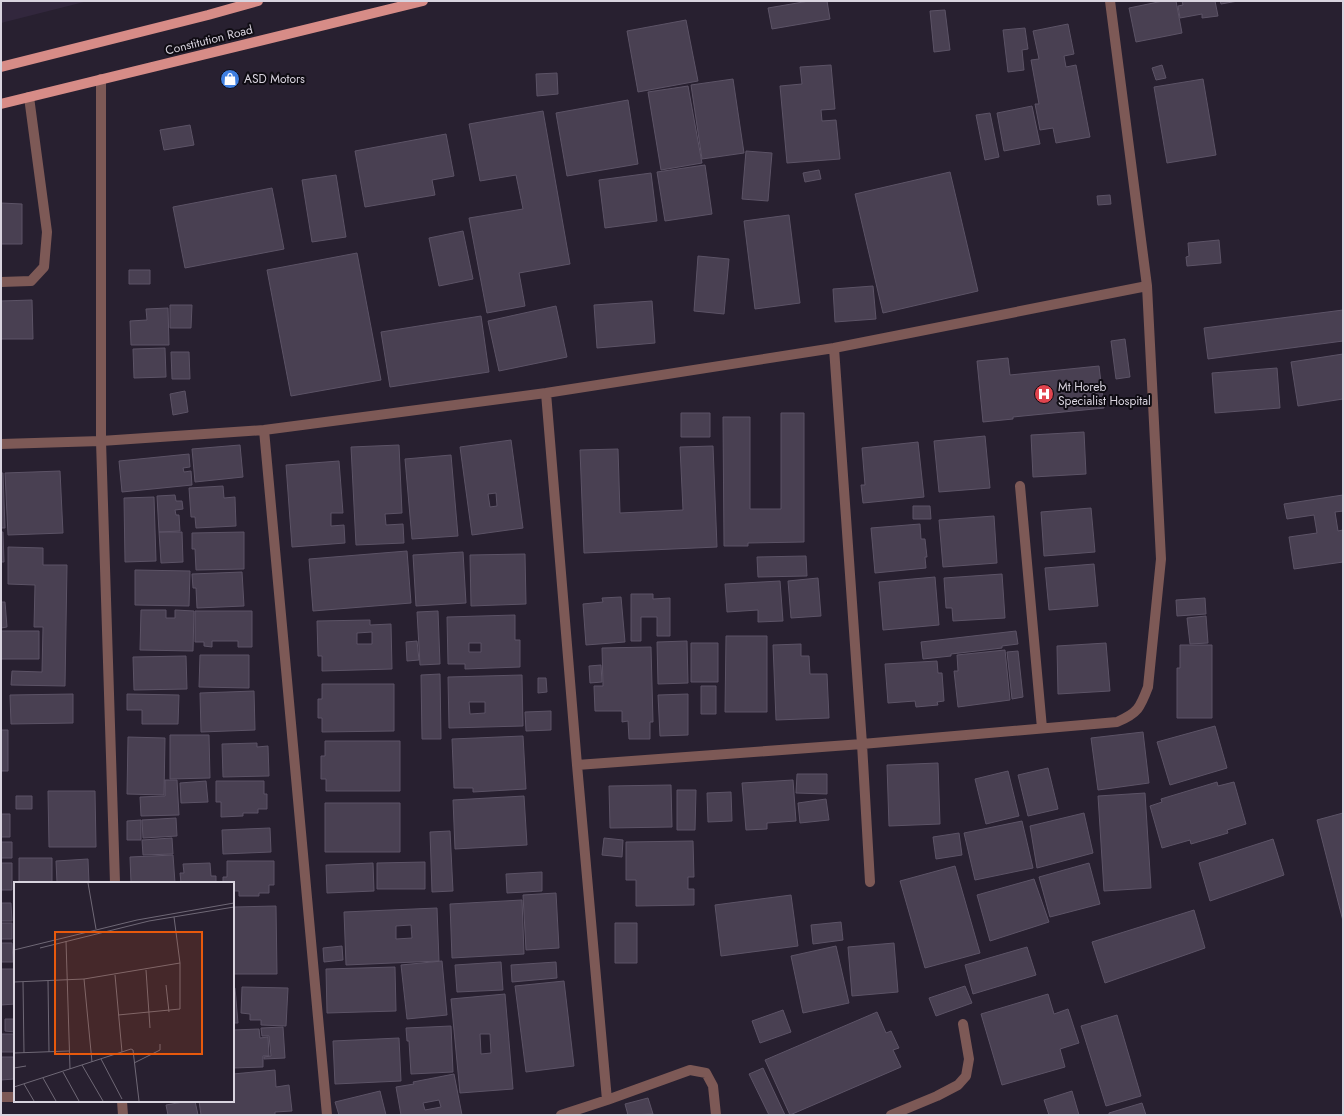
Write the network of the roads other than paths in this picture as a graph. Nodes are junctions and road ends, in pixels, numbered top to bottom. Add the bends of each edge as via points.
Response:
1 (258, 1) edge
2 (424, 1) edge
3 (1110, 1) edge
4 (1, 67) edge
5 (101, 79) junction
6 (29, 97) junction
7 (1, 104) edge
8 (1, 282) edge
9 (1147, 286) junction
10 (834, 348) junction
11 (546, 393) junction
12 (264, 430) junction
13 (101, 441) junction
14 (1, 444) edge
15 (1020, 486) dead end
16 (1042, 728) junction
17 (862, 744) junction
18 (576, 765) junction
19 (115, 882) edge
20 (870, 882) dead end
21 (963, 1024) dead end
22 (1, 1097) edge
23 (14, 1097) edge
24 (607, 1100) junction
25 (122, 1102) edge
26 (123, 1115) edge
27 (327, 1115) edge
28 (561, 1115) edge
29 (716, 1115) edge
30 (891, 1115) edge

1 - 4 main road, Constitution Road
2 - 5 main road, Constitution Road
3 - 9 street
5 - 6 main road, Constitution Road
5 - 13 street
6 - 7 main road, Constitution Road
6 - 8 street via 47,232 44,267 31,281
9 - 10 street
9 - 16 street via 1161,559 1148,687 1141,706 1131,716 1117,722
10 - 11 street
10 - 17 street
11 - 12 street
11 - 18 street
12 - 13 street
12 - 27 street
13 - 14 street
13 - 19 street
15 - 16 street
16 - 17 street
17 - 18 street
17 - 20 street
18 - 24 street
21 - 30 street via 969,1059 966,1076 958,1085 938,1096
22 - 23 street
24 - 28 street
24 - 29 street via 690,1070 706,1073 713,1086
25 - 26 street

